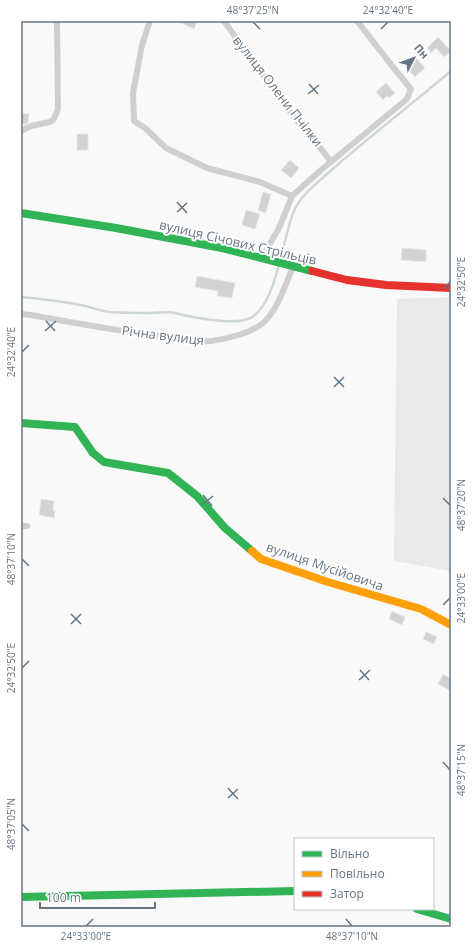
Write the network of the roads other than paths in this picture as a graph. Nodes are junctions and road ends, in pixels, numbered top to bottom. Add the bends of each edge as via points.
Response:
1 (57, 21) edge
2 (150, 21) edge
3 (224, 21) edge
4 (357, 21) edge
5 (21, 131) edge
6 (331, 162) junction
7 (292, 196) junction
8 (21, 213) edge
9 (261, 259) junction
10 (293, 267) junction
11 (451, 288) edge
12 (21, 314) edge
13 (21, 423) edge
14 (451, 625) edge
15 (294, 892) edge
16 (21, 897) edge
17 (420, 910) edge
18 (451, 919) edge

1 - 5 street via 58,109 50,122
2 - 7 street via 142,45 133,93 134,121 166,148 207,168 260,182
3 - 6 street, вулиця Олени Пчілки via 272,88
4 - 6 street via 411,89 406,99
6 - 7 street
7 - 9 street via 279,228
8 - 9 street, вулиця Січових Стрільців via 222,248
9 - 10 street, вулиця Січових Стрільців
10 - 11 street, вулиця Січових Стрільців via 347,280
10 - 12 street, Річна вулиця via 274,309 262,324 249,331 211,341 165,337
13 - 14 street, вулиця Мусійовича via 75,427 93,453 104,462 168,473 197,496 225,528 261,559 421,609
15 - 16 street
17 - 18 street

